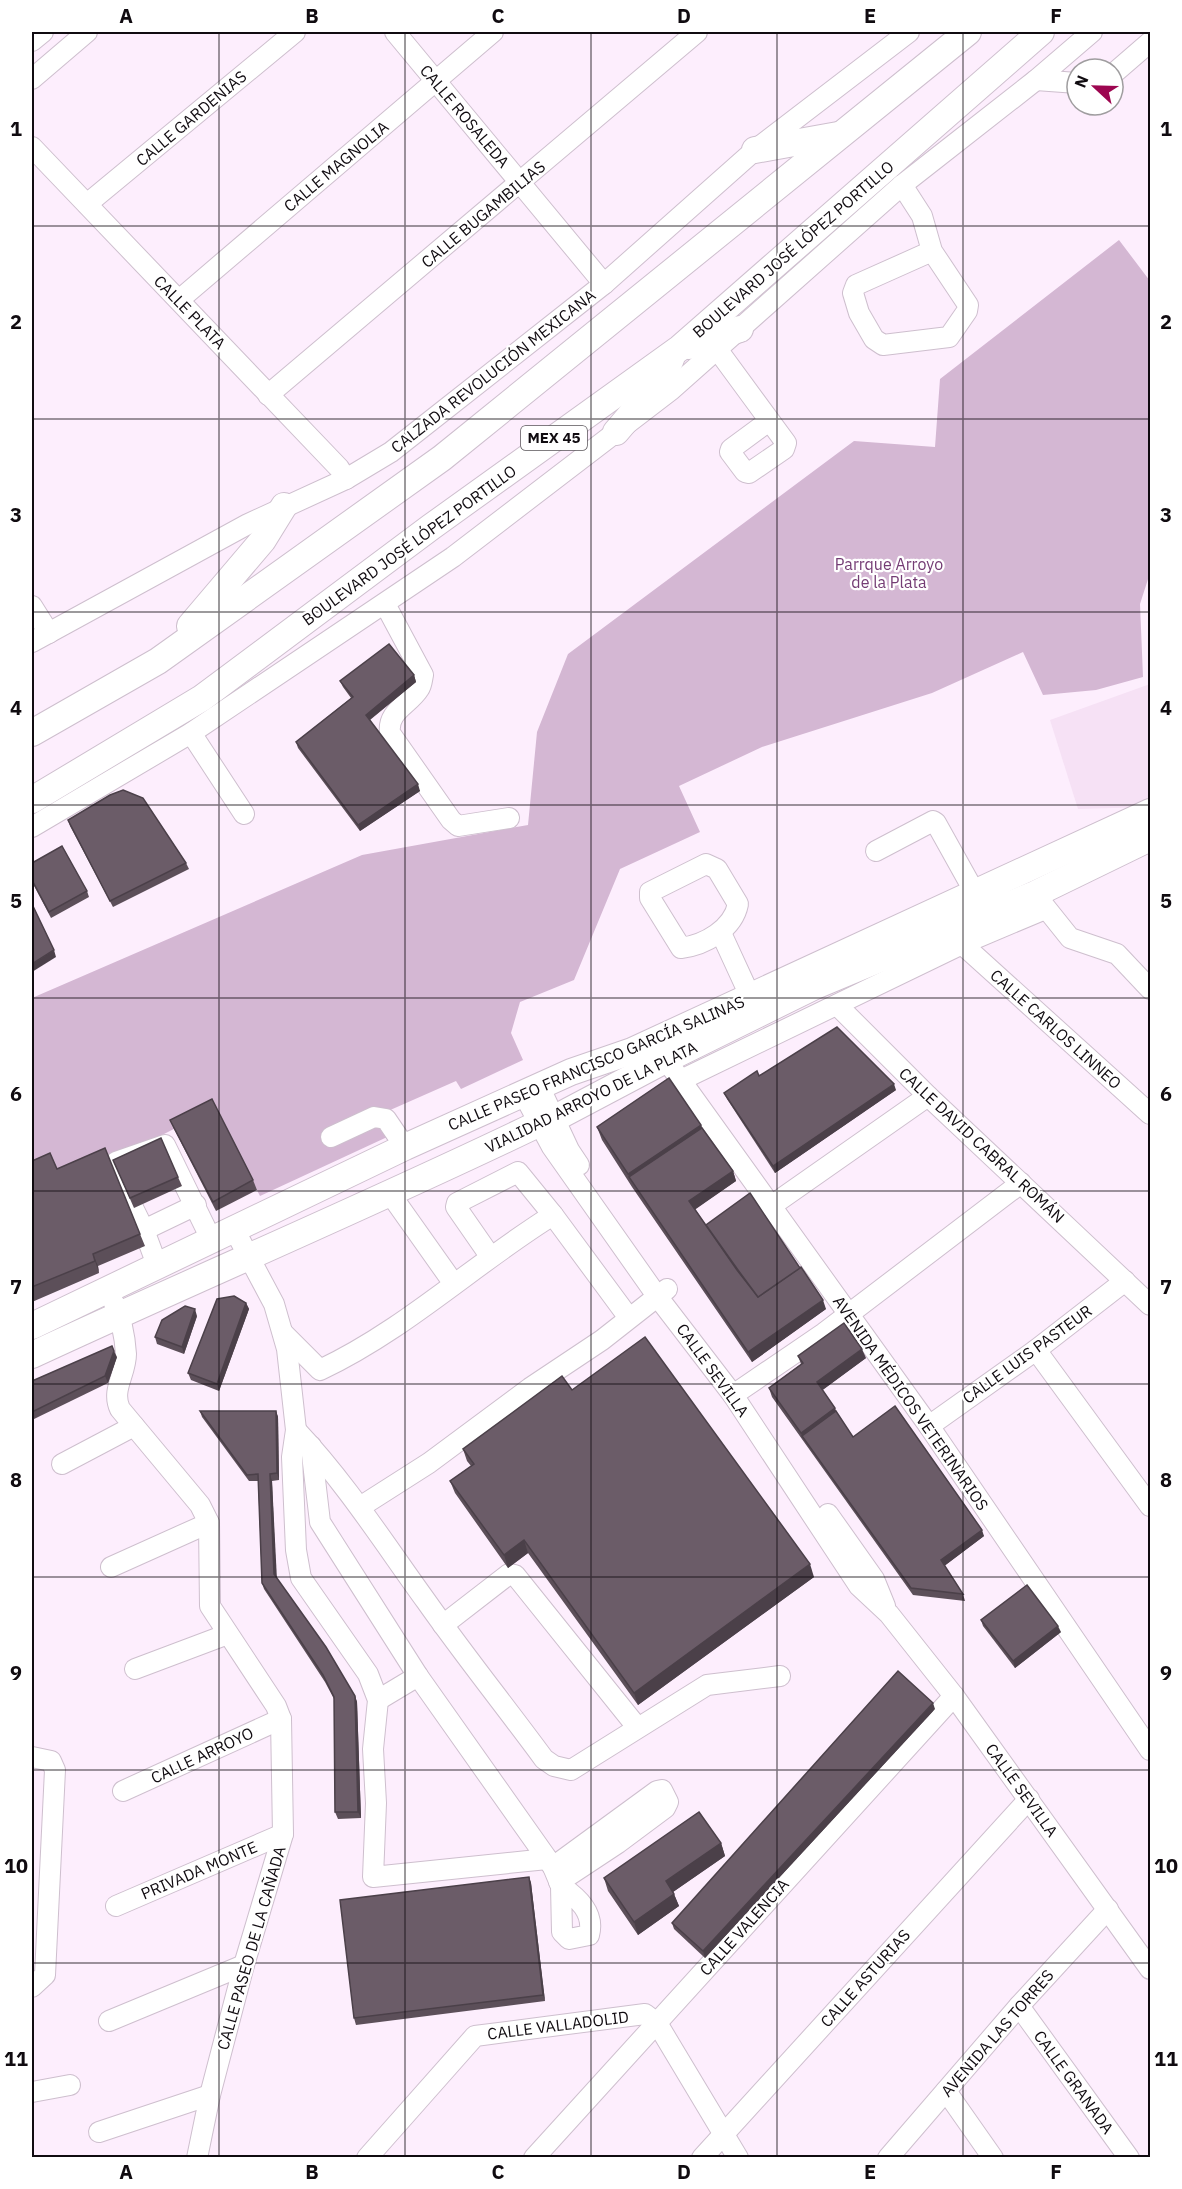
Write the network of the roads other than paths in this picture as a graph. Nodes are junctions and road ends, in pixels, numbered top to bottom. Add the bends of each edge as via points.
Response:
1 (43, 32) edge
2 (87, 32) edge
3 (296, 32) edge
4 (395, 32) edge
5 (493, 32) edge
6 (697, 32) edge
7 (909, 32) edge
8 (968, 32) edge
9 (1041, 32) edge
10 (1092, 32) edge
11 (32, 41) edge
12 (1150, 42) edge
13 (1125, 64) edge
14 (32, 79) edge
15 (1036, 80) junction
16 (437, 81) junction
17 (1065, 82) edge
18 (841, 134) junction
19 (32, 147) edge
20 (755, 150) junction
21 (521, 182) junction
22 (902, 185) junction
23 (87, 204) junction
24 (932, 251) junction
25 (604, 284) junction
26 (178, 300) junction
27 (740, 329) junction
28 (717, 349) junction
29 (677, 350) junction
30 (268, 395) junction
31 (769, 421) dead end
32 (616, 432) junction
33 (346, 479) junction
34 (284, 506) junction
35 (385, 604) junction
36 (32, 606) edge
37 (40, 637) edge
38 (158, 661) junction
39 (32, 732) edge
40 (191, 733) junction
41 (32, 800) edge
42 (1150, 812) edge
43 (244, 814) dead end
44 (508, 818) dead end
45 (32, 827) edge
46 (1150, 838) edge
47 (876, 851) dead end
48 (975, 892) junction
49 (1040, 901) junction
50 (721, 933) junction
51 (962, 944) junction
52 (1150, 989) edge
53 (755, 1005) junction
54 (837, 1005) junction
55 (659, 1051) junction
56 (679, 1081) junction
57 (531, 1090) junction
58 (928, 1096) junction
59 (1150, 1114) edge
60 (546, 1121) junction
61 (331, 1137) dead end
62 (405, 1146) junction
63 (1022, 1183) junction
64 (391, 1195) junction
65 (196, 1205) junction
66 (771, 1206) junction
67 (553, 1215) junction
68 (144, 1230) junction
69 (222, 1234) junction
70 (249, 1254) junction
71 (490, 1256) junction
72 (157, 1265) junction
73 (1125, 1281) junction
74 (454, 1284) junction
75 (109, 1290) junction
76 (662, 1292) junction
77 (1150, 1305) edge
78 (848, 1313) junction
79 (119, 1315) junction
80 (629, 1318) junction
81 (32, 1326) edge
82 (283, 1333) junction
83 (1036, 1350) junction
84 (32, 1355) edge
85 (737, 1392) junction
86 (134, 1426) junction
87 (929, 1426) junction
88 (296, 1430) junction
89 (311, 1446) junction
90 (62, 1464) dead end
91 (1150, 1506) edge
92 (360, 1507) junction
93 (208, 1522) junction
94 (111, 1567) dead end
95 (443, 1625) junction
96 (228, 1634) junction
97 (135, 1669) dead end
98 (418, 1676) junction
99 (780, 1676) dead end
100 (954, 1696) junction
101 (378, 1700) junction
102 (281, 1719) junction
103 (637, 1727) junction
104 (1150, 1750) edge
105 (32, 1757) edge
106 (123, 1791) dead end
107 (1029, 1799) junction
108 (283, 1834) junction
109 (592, 1850) dead end
110 (555, 1874) junction
111 (116, 1906) dead end
112 (1108, 1909) junction
113 (244, 1965) junction
114 (1150, 1969) edge
115 (32, 1987) edge
116 (1019, 2006) junction
117 (109, 2021) dead end
118 (657, 2023) junction
119 (70, 2085) dead end
120 (946, 2091) junction
121 (32, 2092) edge
122 (210, 2095) junction
123 (99, 2132) dead end
124 (723, 2134) junction
125 (197, 2157) edge
126 (368, 2157) edge
127 (534, 2157) edge
128 (702, 2157) edge
129 (738, 2157) edge
130 (888, 2157) edge
131 (993, 2157) edge
132 (1129, 2157) edge

1 - 11 street
2 - 14 street
3 - 23 street, CALLE GARDENIAS
4 - 16 street, CALLE ROSALEDA
5 - 16 street, CALLE MAGNOLIA
6 - 21 street, CALLE BUGAMBILIAS
7 - 20 street, CALZADA REVOLUCIÓN MEXICANA
8 - 18 main road
9 - 29 main road, BOULEVARD JOSÉ LÓPEZ PORTILLO / MEX 45
10 - 15 street
12 - 13 street
15 - 17 street
15 - 22 street
16 - 21 street, CALLE ROSALEDA
16 - 26 street, CALLE MAGNOLIA
18 - 20 main road
18 - 38 main road via 442,458
19 - 23 street, CALLE PLATA
20 - 25 street, CALZADA REVOLUCIÓN MEXICANA
21 - 25 street, CALLE ROSALEDA
21 - 30 street, CALLE BUGAMBILIAS
22 - 24 street via 922,216
22 - 27 street
23 - 26 street, CALLE PLATA
24 - 24 street via 856,285 859,313 874,339 883,345 949,337 968,311 968,305
25 - 33 street, CALZADA REVOLUCIÓN MEXICANA via 434,420
26 - 30 street, CALLE PLATA
27 - 28 street
27 - 29 main road
28 - 31 street
28 - 32 street
29 - 32 main road via 662,378
29 - 41 main road, BOULEVARD JOSÉ LÓPEZ PORTILLO / MEX 45 via 202,698
30 - 33 street, CALLE PLATA
32 - 35 street
33 - 34 street, CALZADA REVOLUCIÓN MEXICANA
34 - 37 street, CALZADA REVOLUCIÓN MEXICANA
34 - 38 main road via 263,540
35 - 40 street
35 - 44 street via 423,675 420,688 392,717 390,733 458,826
36 - 37 street
38 - 39 main road
40 - 43 street
40 - 45 street
42 - 48 main road, CALLE PASEO FRANCISCO GARCÍA SALINAS
46 - 49 main road, VIALIDAD ARROYO DE LA PLATA
47 - 48 street via 933,821
48 - 53 main road, CALLE PASEO FRANCISCO GARCÍA SALINAS
49 - 51 street
49 - 52 street via 1070,938 1118,954
49 - 53 main road, VIALIDAD ARROYO DE LA PLATA
50 - 50 street via 681,948 650,892 706,864 712,865 738,904
50 - 53 street
51 - 54 street
51 - 59 street, CALLE CARLOS LINNEO
53 - 55 main road, VIALIDAD ARROYO DE LA PLATA
54 - 56 street
54 - 58 street, CALLE DAVID CABRAL ROMÁN
55 - 56 street, AVENIDA MÉDICOS VETERINARIOS
55 - 57 main road, CALLE PASEO FRANCISCO GARCÍA SALINAS
55 - 60 main road, VIALIDAD ARROYO DE LA PLATA
56 - 66 street, AVENIDA MÉDICOS VETERINARIOS
57 - 60 street, CALLE SEVILLA
57 - 62 main road, CALLE PASEO FRANCISCO GARCÍA SALINAS
58 - 63 street, CALLE DAVID CABRAL ROMÁN
58 - 66 street
60 - 64 main road, VIALIDAD ARROYO DE LA PLATA
60 - 76 street, CALLE SEVILLA
61 - 62 street via 374,1117 386,1119
62 - 69 main road, CALLE PASEO FRANCISCO GARCÍA SALINAS
63 - 73 street, CALLE DAVID CABRAL ROMÁN
63 - 78 street
64 - 70 main road, VIALIDAD ARROYO DE LA PLATA
64 - 74 street
65 - 68 street
65 - 68 street via 165,1145 116,1162 113,1167
65 - 69 street
66 - 78 street, AVENIDA MÉDICOS VETERINARIOS
67 - 71 street
67 - 71 street via 518,1172 458,1203 456,1208
67 - 80 street
68 - 72 street
69 - 70 street
69 - 72 main road, CALLE PASEO FRANCISCO GARCÍA SALINAS
70 - 79 main road, VIALIDAD ARROYO DE LA PLATA
70 - 82 street via 274,1304
71 - 74 street
72 - 75 main road, CALLE PASEO FRANCISCO GARCÍA SALINAS
73 - 77 street, CALLE DAVID CABRAL ROMÁN
73 - 83 street, CALLE LUIS PASTEUR
74 - 82 street via 372,1341 320,1370
75 - 79 street, CALLE PASEO DE LA CAÑADA
75 - 81 main road, CALLE PASEO FRANCISCO GARCÍA SALINAS
76 - 80 street
76 - 85 street, CALLE SEVILLA
78 - 85 street
78 - 87 street, AVENIDA MÉDICOS VETERINARIOS
79 - 84 main road, VIALIDAD ARROYO DE LA PLATA
79 - 86 street, CALLE PASEO DE LA CAÑADA via 126,1356 115,1400
80 - 92 street via 435,1460
82 - 88 street
83 - 87 street, CALLE LUIS PASTEUR
83 - 91 street
85 - 100 street, CALLE SEVILLA via 874,1580 889,1614
86 - 90 street
86 - 93 street, CALLE PASEO DE LA CAÑADA via 200,1505
87 - 104 street, AVENIDA MÉDICOS VETERINARIOS
88 - 89 street
88 - 101 street via 292,1456 301,1578 369,1674
89 - 92 street
89 - 98 street via 320,1522
92 - 95 street
93 - 94 street
93 - 96 street, CALLE PASEO DE LA CAÑADA via 210,1606
95 - 103 street via 544,1759 554,1766 572,1770
95 - 103 street via 509,1574 515,1575
96 - 97 street
96 - 102 street, CALLE PASEO DE LA CAÑADA
98 - 101 street
98 - 110 street
99 - 103 street via 707,1685
100 - 107 street, CALLE SEVILLA
100 - 118 street, CALLE VALENCIA
101 - 110 street via 373,1749 373,1877
102 - 106 street, CALLE ARROYO
102 - 108 street, CALLE PASEO DE LA CAÑADA
105 - 115 street via 51,1761 55,1770 45,1975
107 - 112 street, CALLE SEVILLA
107 - 124 street, CALLE ASTURIAS
108 - 111 street, PRIVADA MONTE
108 - 113 street, CALLE PASEO DE LA CAÑADA
109 - 110 street
112 - 114 street, CALLE SEVILLA
112 - 116 street, AVENIDA LAS TORRES
113 - 117 street
113 - 122 street, CALLE PASEO DE LA CAÑADA
116 - 120 street, AVENIDA LAS TORRES
116 - 132 street, CALLE GRANADA
118 - 124 street
118 - 126 street, CALLE VALLADOLID via 645,2014 475,2036
118 - 127 street, CALLE VALENCIA
119 - 121 street
120 - 130 street, AVENIDA LAS TORRES
120 - 131 street
122 - 123 street
122 - 125 street, CALLE PASEO DE LA CAÑADA
124 - 128 street, CALLE ASTURIAS
124 - 129 street

